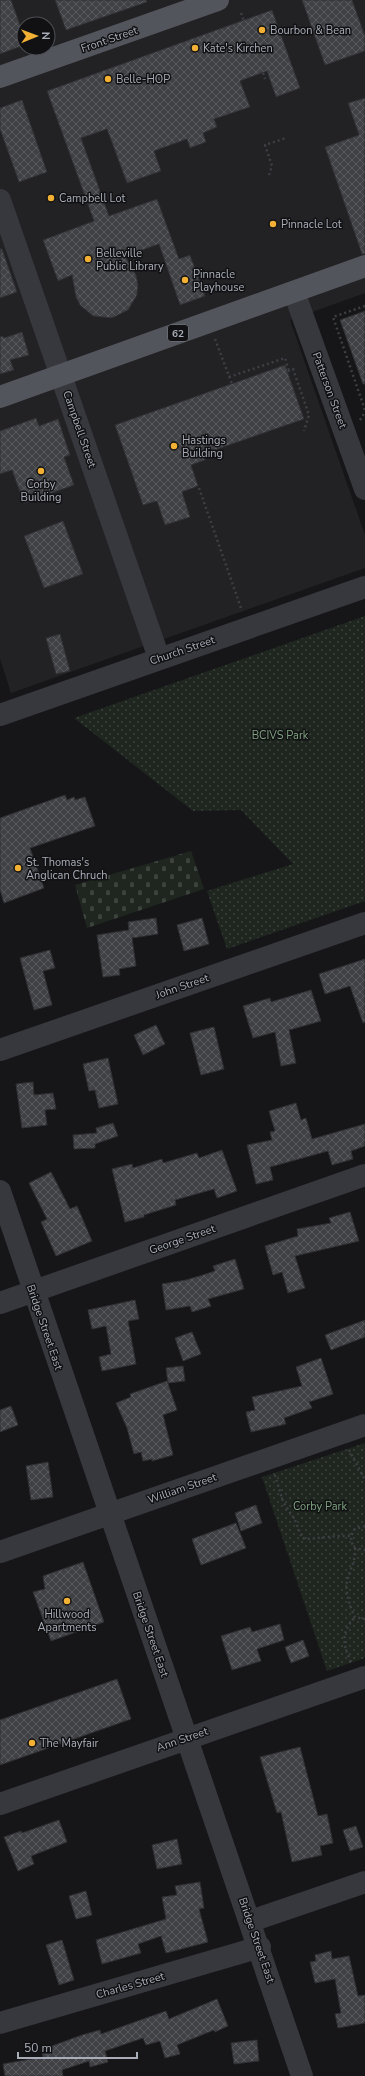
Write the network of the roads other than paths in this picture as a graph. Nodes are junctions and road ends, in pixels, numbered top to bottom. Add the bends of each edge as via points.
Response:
1 (218, 0) edge
2 (0, 77) edge
3 (0, 200) edge
4 (365, 266) edge
5 (294, 292) junction
6 (62, 375) junction
7 (0, 397) edge
8 (365, 489) edge
9 (365, 586) edge
10 (159, 658) junction
11 (0, 715) edge
12 (365, 923) edge
13 (0, 1050) edge
14 (365, 1176) edge
15 (0, 1191) edge
16 (33, 1291) junction
17 (0, 1303) edge
18 (365, 1425) edge
19 (110, 1514) junction
20 (0, 1552) edge
21 (359, 1671) edge
22 (186, 1738) junction
23 (0, 1804) edge
24 (365, 1882) edge
25 (251, 1922) junction
26 (260, 1948) junction
27 (0, 2023) edge
28 (302, 2076) edge

1 - 2 main road, Front Street
3 - 6 street, Campbell Street
4 - 5 main road, 62
5 - 6 main road, 62
5 - 8 street, Patterson Street
6 - 7 main road, 62
6 - 10 street, Campbell Street
9 - 10 street, Church Street
10 - 11 street, Church Street
12 - 13 street, John Street
14 - 16 street, George Street
15 - 16 street, Bridge Street East
16 - 17 street, George Street
16 - 19 street, Bridge Street East
18 - 19 street, William Street
19 - 20 street, William Street
19 - 22 street, Bridge Street East
21 - 22 street, Ann Street
22 - 23 street, Ann Street
22 - 25 street, Bridge Street East
24 - 25 street
25 - 26 street, Bridge Street East
26 - 27 street, Charles Street
26 - 28 street, Bridge Street East

